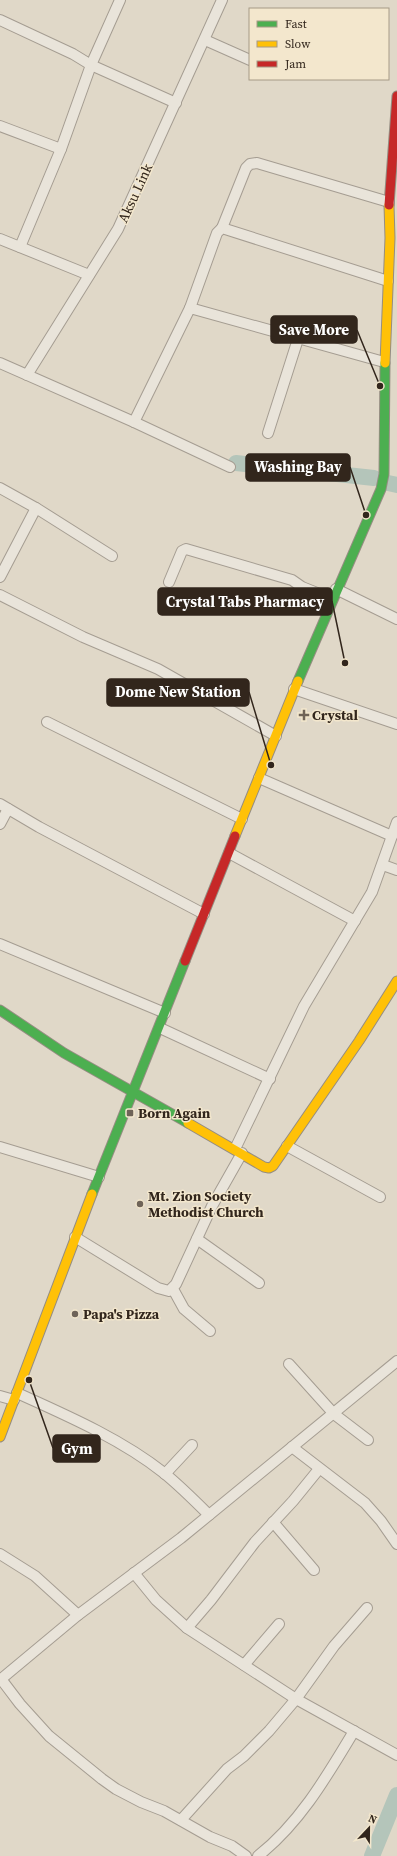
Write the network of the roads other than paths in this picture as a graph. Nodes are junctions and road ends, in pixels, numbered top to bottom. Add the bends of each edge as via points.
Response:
1 (120, 0) edge
2 (222, 0) edge
3 (0, 20) edge
4 (205, 40) junction
5 (249, 60) edge
6 (91, 65) junction
7 (397, 96) edge
8 (176, 103) junction
9 (0, 126) edge
10 (61, 149) junction
11 (389, 202) junction
12 (222, 228) junction
13 (0, 239) edge
14 (20, 247) junction
15 (89, 275) junction
16 (388, 281) junction
17 (190, 308) junction
18 (298, 339) junction
19 (384, 362) junction
20 (0, 363) edge
21 (27, 375) junction
22 (134, 422) junction
23 (268, 433) dead end
24 (230, 467) dead end
25 (0, 488) edge
26 (36, 508) junction
27 (112, 556) dead end
28 (0, 577) edge
29 (169, 582) dead end
30 (336, 589) junction
31 (0, 595) edge
32 (332, 599) junction
33 (397, 619) edge
34 (294, 689) junction
35 (47, 722) dead end
36 (397, 724) edge
37 (276, 736) junction
38 (259, 778) junction
39 (4, 806) edge
40 (242, 819) junction
41 (397, 822) edge
42 (0, 824) edge
43 (392, 836) junction
44 (229, 853) junction
45 (383, 864) junction
46 (397, 870) edge
47 (204, 914) junction
48 (355, 922) junction
49 (0, 944) edge
50 (397, 981) edge
51 (0, 1010) edge
52 (165, 1013) junction
53 (160, 1028) junction
54 (270, 1079) junction
55 (132, 1093) junction
56 (287, 1146) junction
57 (0, 1147) edge
58 (238, 1151) junction
59 (99, 1177) junction
60 (380, 1197) dead end
61 (75, 1237) junction
62 (197, 1239) junction
63 (259, 1282) dead end
64 (173, 1289) junction
65 (210, 1331) dead end
66 (397, 1361) edge
67 (289, 1364) dead end
68 (0, 1396) edge
69 (16, 1397) junction
70 (334, 1414) junction
71 (0, 1437) edge
72 (368, 1440) dead end
73 (192, 1445) dead end
74 (292, 1447) junction
75 (319, 1469) junction
76 (165, 1474) junction
77 (209, 1515) junction
78 (273, 1522) junction
79 (397, 1544) edge
80 (0, 1554) edge
81 (314, 1570) dead end
82 (134, 1573) junction
83 (367, 1608) dead end
84 (78, 1615) junction
85 (279, 1624) dead end
86 (187, 1628) junction
87 (244, 1665) junction
88 (0, 1679) edge
89 (296, 1699) junction
90 (354, 1731) junction
91 (397, 1755) edge
92 (181, 1820) junction
93 (246, 1856) edge
94 (258, 1856) edge

1 - 6 street
2 - 4 street, Aksu Link
3 - 6 street
4 - 5 street
4 - 8 street, Aksu Link
6 - 8 street
6 - 10 street
7 - 11 main road
8 - 15 street, Aksu Link via 118,229
9 - 10 street
10 - 14 street
11 - 12 street via 257,163 250,164 246,168
11 - 16 main road
12 - 16 street
12 - 17 street via 217,233
13 - 14 street
14 - 15 street
15 - 21 street, Aksu Link
16 - 19 main road
17 - 18 street
17 - 22 street
18 - 19 street
18 - 23 street
19 - 30 main road via 384,474 375,505
20 - 21 street
21 - 22 street
22 - 24 street
25 - 26 street
26 - 27 street
26 - 28 street
29 - 32 street via 182,551 191,549 292,580 302,587
30 - 32 main road
30 - 33 street
31 - 37 street via 83,637 158,670
32 - 34 main road
34 - 36 street
34 - 37 main road
35 - 40 street
37 - 38 main road
38 - 40 main road
38 - 43 street
39 - 42 street
39 - 47 street
40 - 44 main road
41 - 43 street
43 - 45 street
44 - 47 main road
44 - 48 street
45 - 46 street
45 - 48 street via 372,892
47 - 52 main road
48 - 54 street via 304,1006
49 - 52 street
50 - 56 main road
51 - 55 main road via 54,1048
52 - 53 main road
53 - 54 street
53 - 55 main road
54 - 58 street
55 - 58 main road
55 - 59 main road
56 - 58 main road via 269,1168
56 - 60 street
57 - 59 street
58 - 62 street
59 - 61 main road
61 - 64 street via 158,1288 169,1291
61 - 69 main road
62 - 63 street
62 - 64 street
64 - 65 street via 184,1308
66 - 70 street
67 - 70 street
68 - 69 street
69 - 71 main road
69 - 76 street via 98,1431
70 - 72 street
70 - 74 street
73 - 76 street
74 - 75 street
74 - 77 street
75 - 78 street
75 - 79 street via 365,1503
76 - 77 street
77 - 82 street
78 - 81 street
78 - 86 street
80 - 84 street via 35,1576
82 - 84 street
82 - 86 street via 156,1600
83 - 89 street via 334,1646
84 - 88 street
85 - 87 street
86 - 87 street
87 - 89 street
88 - 92 street via 49,1736 102,1779 135,1799
89 - 90 street
89 - 92 street via 269,1731 227,1769
90 - 91 street
90 - 94 street via 301,1813
92 - 93 street

